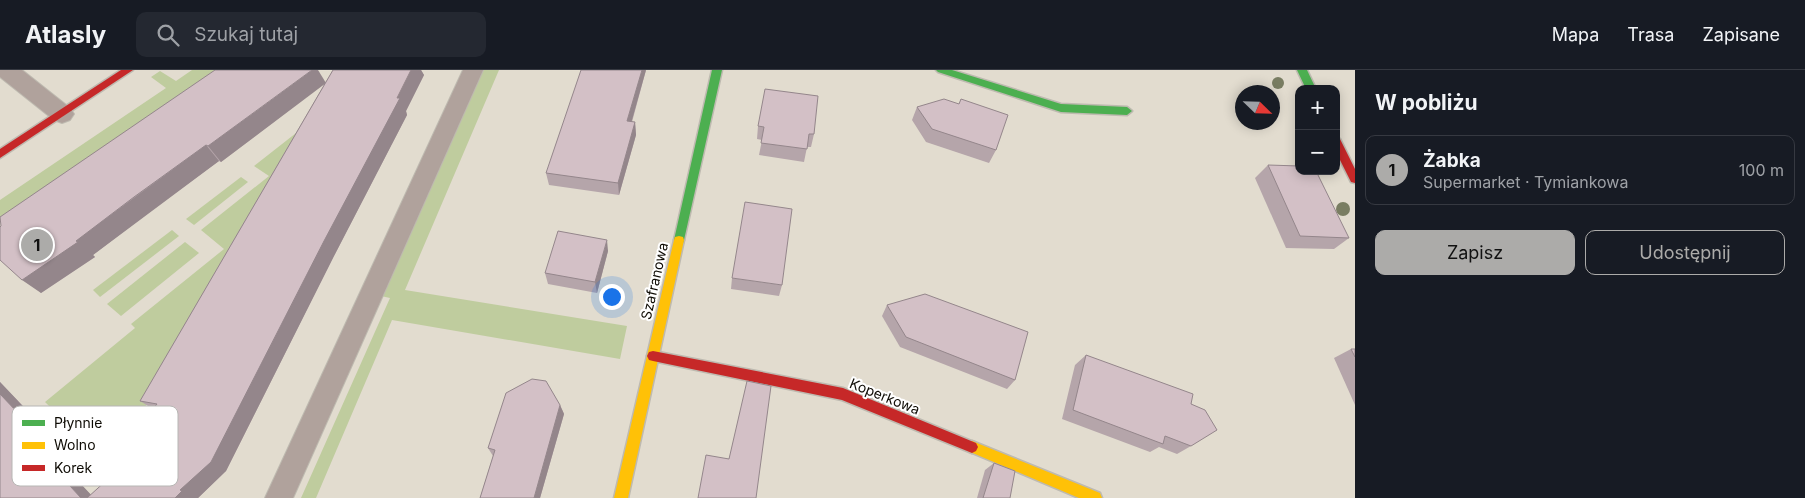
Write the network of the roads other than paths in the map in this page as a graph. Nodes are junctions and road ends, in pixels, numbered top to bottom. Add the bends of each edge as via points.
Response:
1 (6, 70) edge
2 (128, 70) edge
3 (473, 70) edge
4 (716, 70) edge
5 (941, 70) edge
6 (1302, 70) edge
7 (1309, 85) edge
8 (1127, 111) dead end
9 (62, 114) junction
10 (1340, 150) edge
11 (0, 154) edge
12 (1355, 179) edge
13 (653, 356) junction
14 (279, 498) edge
15 (621, 498) edge
16 (1095, 498) edge

1 - 9 street
2 - 9 street
3 - 14 lane
4 - 13 street, Szafranowa
5 - 8 street via 1061,108
6 - 7 street
9 - 11 street
10 - 12 street
13 - 15 street, Szafranowa
13 - 16 street, Koperkowa via 842,394

